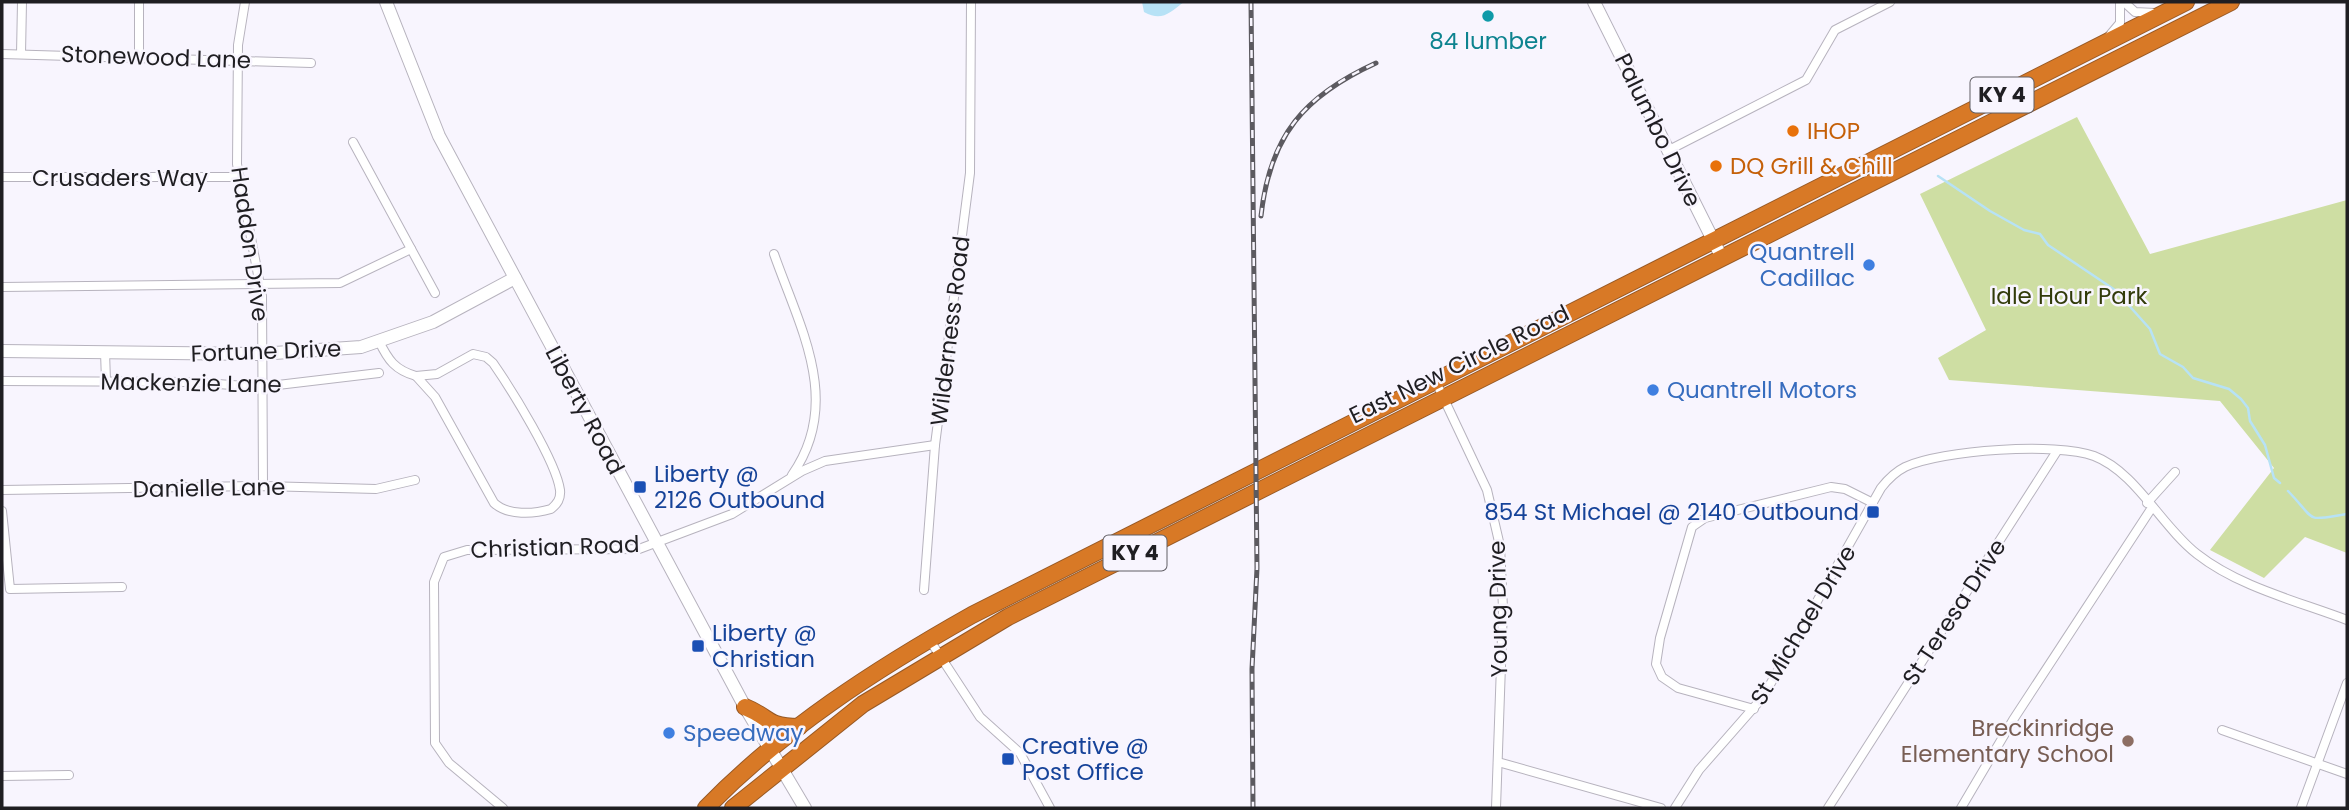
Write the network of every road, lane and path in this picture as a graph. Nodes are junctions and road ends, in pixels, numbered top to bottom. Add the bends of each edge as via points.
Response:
1 (22, 2) edge
2 (139, 2) edge
3 (245, 2) edge
4 (386, 2) edge
5 (971, 2) edge
6 (1594, 2) edge
7 (1890, 2) edge
8 (2122, 2) edge
9 (2186, 2) edge
10 (2231, 2) edge
11 (2165, 13) junction
12 (2099, 47) junction
13 (2, 54) edge
14 (21, 54) junction
15 (139, 57) junction
16 (238, 60) junction
17 (311, 63) dead end
18 (353, 142) dead end
19 (1668, 150) junction
20 (2, 177) edge
21 (239, 177) junction
22 (1714, 240) junction
23 (411, 249) junction
24 (774, 254) dead end
25 (1722, 258) junction
26 (515, 278) junction
27 (260, 284) junction
28 (2, 287) edge
29 (435, 293) dead end
30 (379, 341) junction
31 (2, 351) edge
32 (106, 352) junction
33 (260, 354) junction
34 (379, 373) dead end
35 (416, 376) junction
36 (1435, 380) junction
37 (2, 381) edge
38 (106, 381) junction
39 (261, 387) junction
40 (1444, 397) junction
41 (935, 445) junction
42 (2057, 451) junction
43 (2175, 472) dead end
44 (791, 478) junction
45 (415, 480) dead end
46 (263, 486) junction
47 (2, 491) edge
48 (1873, 503) junction
49 (2149, 506) junction
50 (2, 511) edge
51 (655, 541) junction
52 (122, 587) dead end
53 (924, 590) dead end
54 (2347, 620) edge
55 (929, 639) junction
56 (940, 656) junction
57 (2347, 683) edge
58 (745, 707) junction
59 (1754, 709) junction
60 (799, 727) junction
61 (2222, 730) dead end
62 (770, 751) junction
63 (1498, 762) junction
64 (2318, 764) junction
65 (782, 768) junction
66 (2347, 774) edge
67 (69, 775) dead end
68 (2, 776) edge
69 (503, 808) edge
70 (705, 808) edge
71 (733, 808) edge
72 (805, 808) edge
73 (1050, 808) edge
74 (1496, 808) edge
75 (1661, 808) edge
76 (1675, 808) edge
77 (1828, 808) edge
78 (1961, 808) edge
79 (2301, 808) edge

1 - 14 street
2 - 15 street
3 - 16 street, Haddon Drive
4 - 26 main road, Liberty Road via 426,109
5 - 41 street, Wilderness Road via 970,173
6 - 19 main road, Palumbo Drive
7 - 19 street via 1835,30 1806,80
8 - 11 street via 2135,12
8 - 12 street via 2120,23
9 - 11 highway, East New Circle Road / KY 4
10 - 25 highway, East New Circle Road / KY 4
11 - 12 highway, East New Circle Road / KY 4
12 - 22 highway, East New Circle Road / KY 4
13 - 14 street, Stonewood Lane
14 - 15 street, Stonewood Lane
15 - 16 street, Stonewood Lane
16 - 17 street, Stonewood Lane
16 - 21 street, Haddon Drive
18 - 23 street
19 - 22 main road, Palumbo Drive
20 - 21 street, Crusaders Way
21 - 27 street, Haddon Drive
22 - 25 main road, Palumbo Drive
22 - 36 highway, East New Circle Road / KY 4
23 - 27 street via 340,283
23 - 29 street
24 - 44 street via 816,374 813,429
25 - 40 highway, East New Circle Road / KY 4
26 - 30 main road, Fortune Drive via 433,322
26 - 51 main road, Liberty Road
27 - 28 street
27 - 33 street, Haddon Drive
30 - 33 main road, Fortune Drive via 334,350
30 - 35 street via 398,370
31 - 32 main road, Fortune Drive
32 - 33 main road, Fortune Drive
32 - 38 street
33 - 39 street, Haddon Drive
34 - 39 street, Mackenzie Lane
35 - 35 street via 435,397 499,508 544,511 557,505 560,489 555,474 494,363 473,354 438,374
36 - 40 street, Young Drive
36 - 55 highway, East New Circle Road / KY 4
37 - 38 street, Mackenzie Lane
38 - 39 street, Mackenzie Lane
39 - 46 street, Haddon Drive
40 - 56 highway, East New Circle Road / KY 4
40 - 63 street, Young Drive via 1487,490 1500,546 1503,608
41 - 44 street, Wilderness Road via 825,461
41 - 53 street
42 - 48 street, St Michael Drive via 1977,452 1918,462 1893,475
42 - 49 street, St Michael Drive via 2082,453 2107,463 2130,481
42 - 77 street, St Teresa Drive
43 - 49 street
44 - 51 street, Wilderness Road via 732,514
45 - 46 street, Danielle Lane via 376,489
46 - 47 street, Danielle Lane
48 - 59 street, St Michael Drive
48 - 59 street via 1831,486 1704,518 1692,527 1656,664 1662,677 1678,688
49 - 54 street, St Michael Drive via 2188,547 2218,568
49 - 78 street
50 - 52 street via 10,589
51 - 58 main road, Liberty Road
51 - 69 street, Christian Road via 639,549 459,551 441,561 434,592 435,743 449,762
55 - 56 street
55 - 60 highway, East New Circle Road / KY 4
56 - 65 highway, East New Circle Road / KY 4 via 863,704
56 - 73 street via 980,717 1020,753
57 - 64 street
58 - 60 highway via 769,723
58 - 62 main road, Liberty Road
59 - 76 street, St Michael Drive via 1699,770
60 - 62 highway, East New Circle Road / KY 4
61 - 64 street
62 - 65 main road, Liberty Road
62 - 70 highway, East New Circle Road / KY 4
63 - 74 street, Young Drive
63 - 75 street
64 - 66 street
64 - 79 street
65 - 71 highway, East New Circle Road / KY 4
65 - 72 main road, Liberty Road
67 - 68 street

